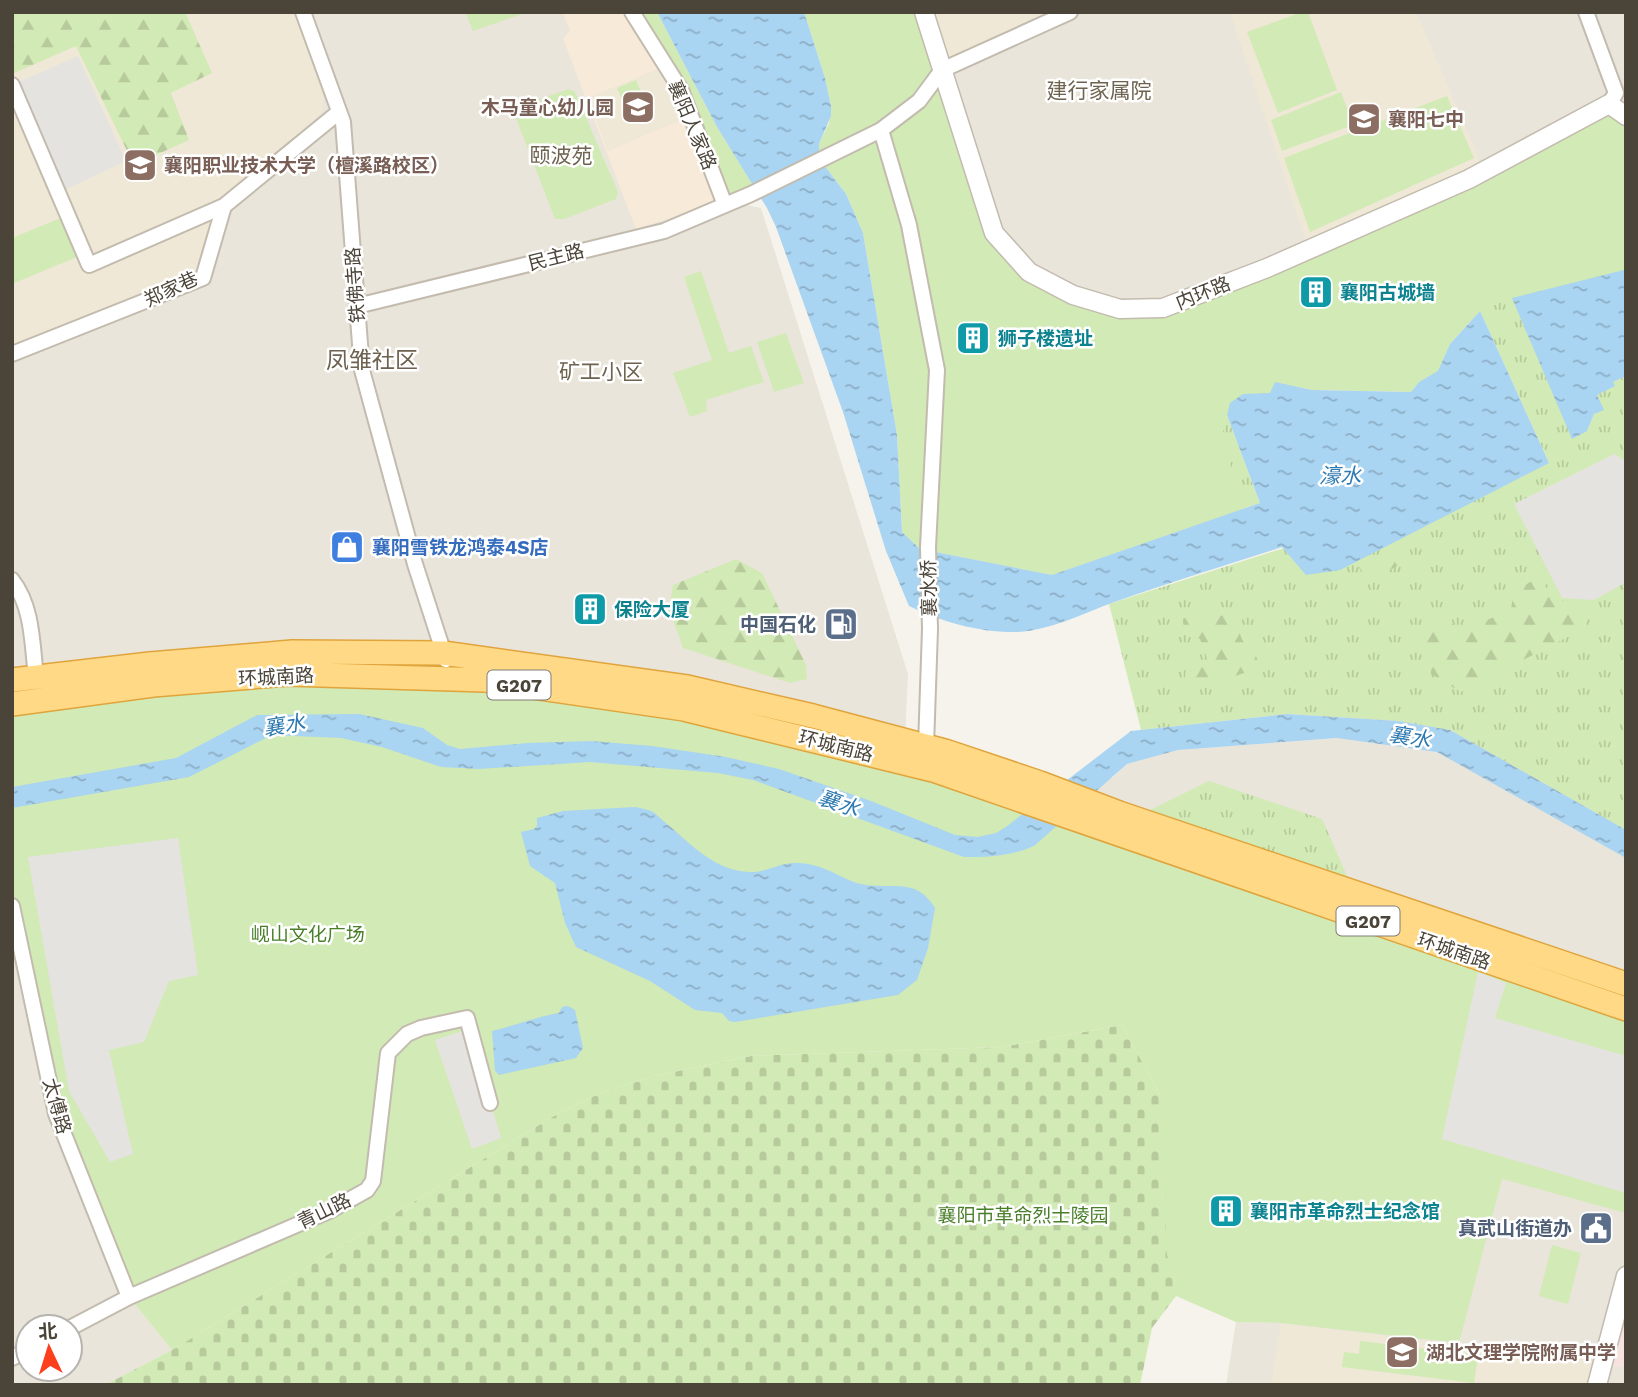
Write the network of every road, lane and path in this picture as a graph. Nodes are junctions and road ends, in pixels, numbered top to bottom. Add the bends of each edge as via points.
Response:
1 (303, 12) edge
2 (632, 12) edge
3 (924, 12) edge
4 (1040, 12) edge
5 (1070, 12) edge
6 (1586, 12) edge
7 (1037, 27) junction
8 (942, 70) junction
9 (12, 85) edge
10 (1609, 104) junction
11 (339, 112) junction
12 (1626, 116) edge
13 (881, 130) junction
14 (725, 205) junction
15 (224, 206) junction
16 (357, 306) junction
17 (12, 354) edge
18 (12, 580) edge
19 (443, 653) junction
20 (36, 677) junction
21 (453, 678) junction
22 (12, 680) edge
23 (12, 704) edge
24 (926, 746) junction
25 (1115, 822) junction
26 (12, 906) edge
27 (1626, 984) edge
28 (1626, 1009) edge
29 (491, 1103) dead end
30 (1626, 1276) edge
31 (130, 1297) junction
32 (84, 1321) edge
33 (1597, 1385) edge

1 - 11 street, 铁佛寺路
2 - 14 street, 襄阳人家路 via 681,90
3 - 8 street, 内环路
4 - 7 street
5 - 7 street
6 - 10 street via 1616,93
7 - 8 street
8 - 10 street, 内环路 via 994,233 1029,272 1073,295 1120,309 1163,308 1268,268 1469,178
8 - 13 street via 919,101
9 - 15 street via 89,265
10 - 12 street
11 - 15 street
11 - 16 street, 铁佛寺路
13 - 14 street, 民主路
13 - 24 street, 襄水桥 via 909,225 936,370
14 - 16 street, 民主路 via 664,231
15 - 17 street, 郑家巷 via 203,278
16 - 19 street, 铁佛寺路 via 362,370
18 - 20 street via 29,614
19 - 20 highway, 环城南路 via 292,652
19 - 21 street, 铁佛寺路
19 - 24 highway, 环城南路 via 687,687
20 - 22 highway, 环城南路
21 - 23 highway, 环城南路 / G207 via 288,674 153,685
21 - 25 highway, 环城南路 / G207 via 684,709 933,770 1014,797
24 - 25 highway, 环城南路 via 1040,783
25 - 27 highway, 环城南路
25 - 28 highway, 环城南路 / G207
26 - 31 street, 太傅路 via 56,1114
29 - 31 street, 青山路 via 467,1018 407,1034 388,1053 373,1181 368,1189 329,1211
30 - 33 street
31 - 32 street, 青山路

